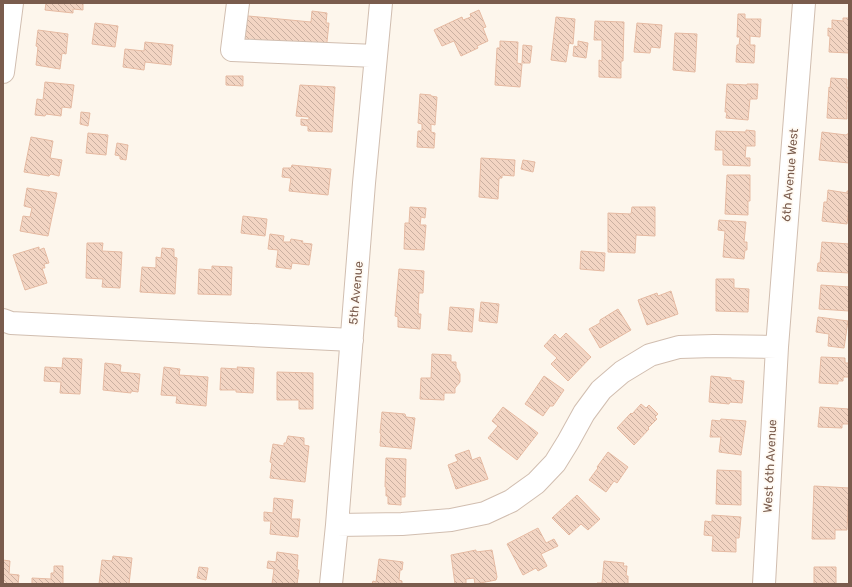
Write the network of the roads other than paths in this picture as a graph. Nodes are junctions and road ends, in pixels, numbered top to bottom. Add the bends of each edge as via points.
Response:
1 (12, 3) edge
2 (238, 3) edge
3 (381, 3) edge
4 (804, 3) edge
5 (376, 56) junction
6 (3, 72) edge
7 (3, 320) edge
8 (352, 340) junction
9 (777, 347) junction
10 (337, 525) junction
11 (331, 584) edge
12 (764, 584) edge

1 - 6 street
2 - 5 street via 232,50
3 - 5 street, 5th Avenue
4 - 9 street, 6th Avenue West
5 - 8 street, 5th Avenue
7 - 8 street via 11,323
8 - 10 street, 5th Avenue
9 - 10 street via 679,347 650,355 622,372 601,390 555,462 536,483 511,501 485,513 451,520
9 - 12 street, West 6th Avenue
10 - 11 street, 5th Avenue

